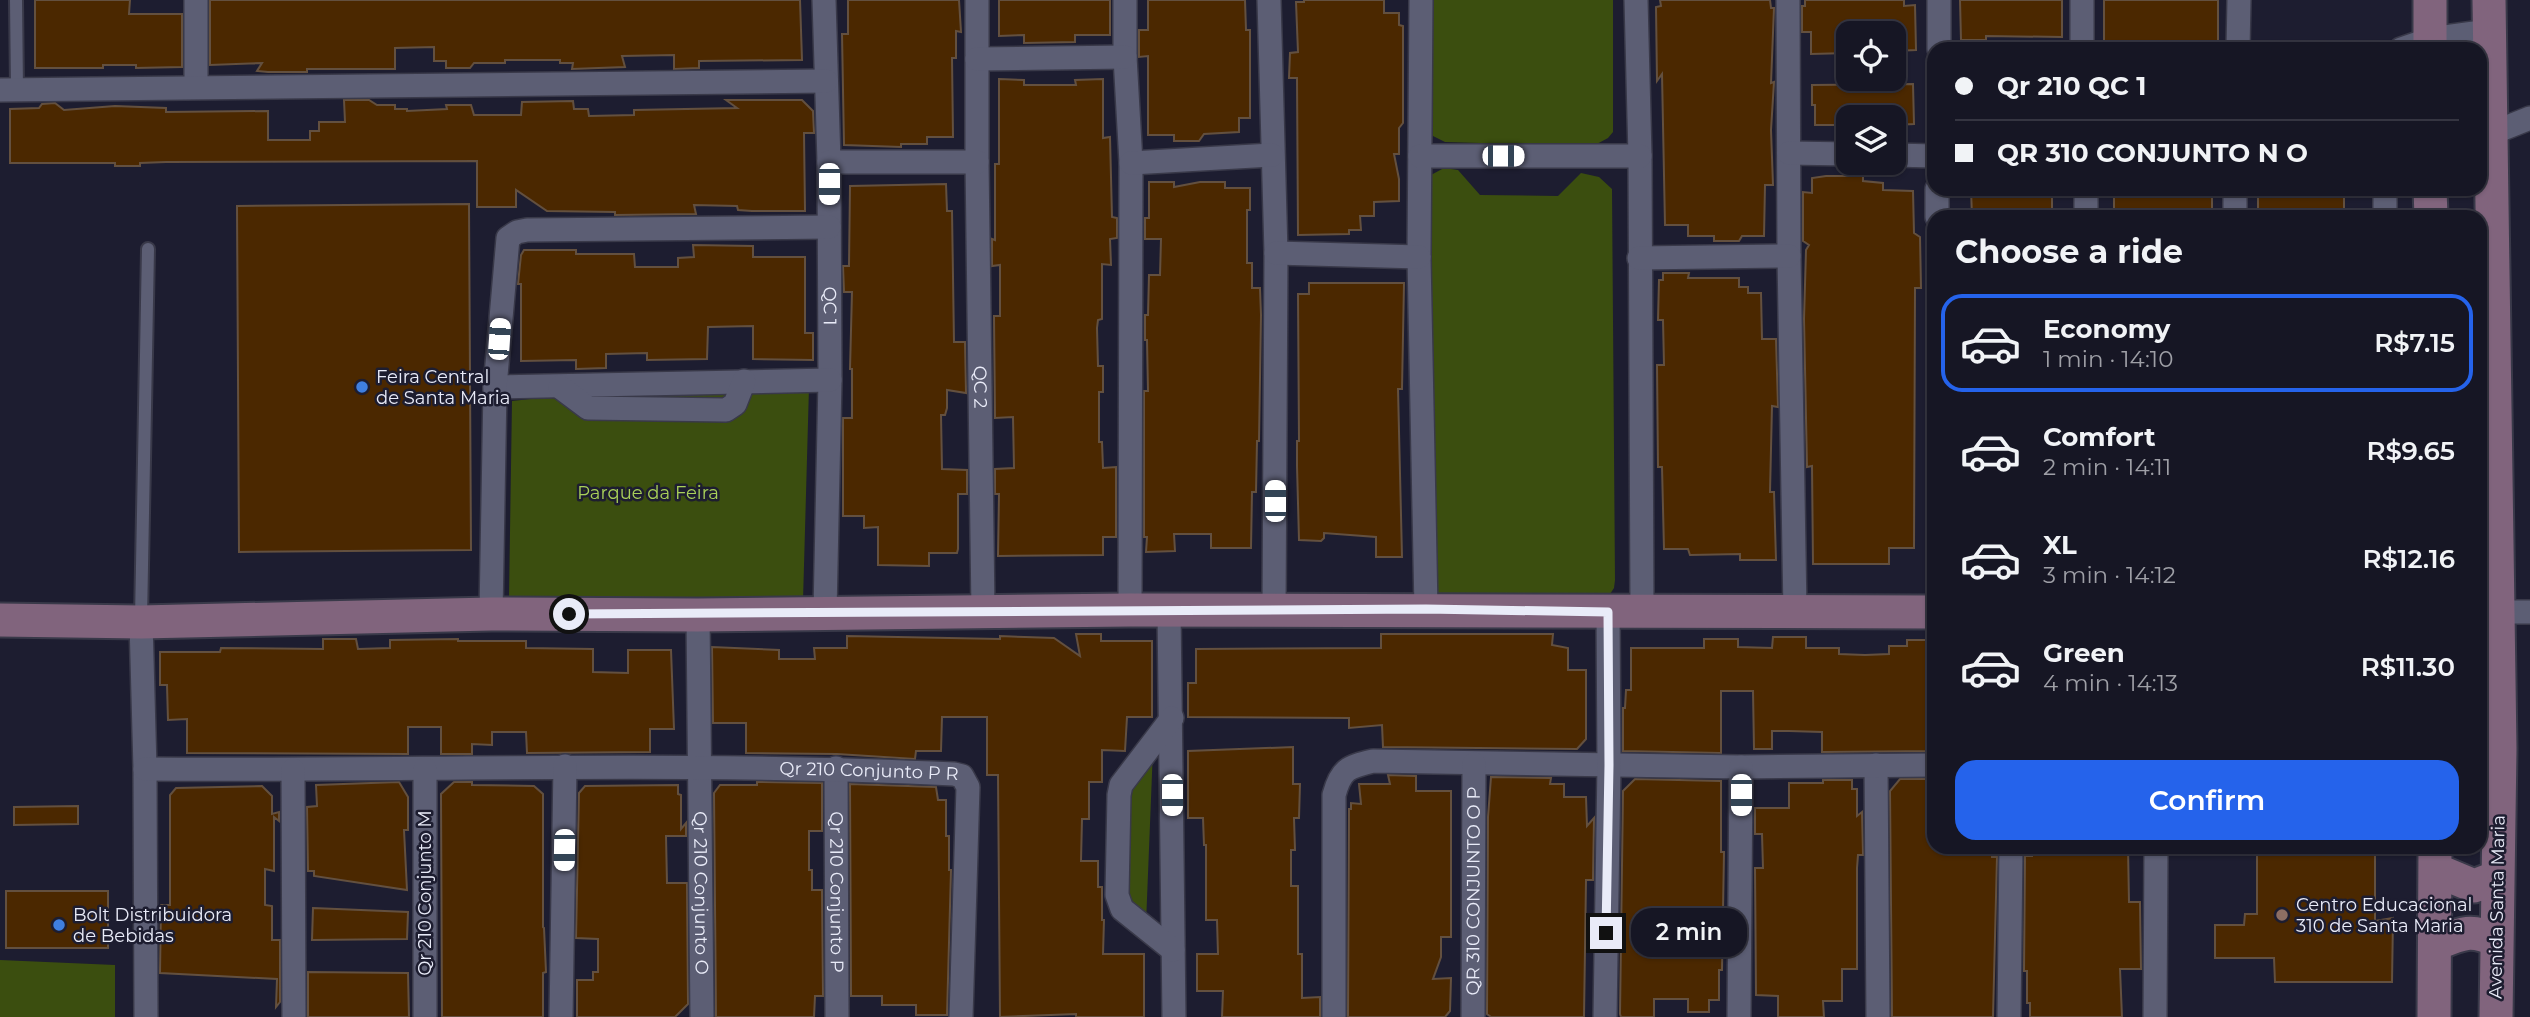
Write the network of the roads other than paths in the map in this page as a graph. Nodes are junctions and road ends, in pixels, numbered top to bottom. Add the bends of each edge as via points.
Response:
1 (16, 0) edge
2 (196, 0) edge
3 (824, 0) edge
4 (977, 0) edge
5 (1125, 0) edge
6 (1269, 0) edge
7 (1421, 0) edge
8 (1636, 0) edge
9 (1788, 0) edge
10 (1939, 0) edge
11 (2082, 0) edge
12 (2239, 0) edge
13 (2429, 1) edge
14 (2489, 16) edge
15 (1939, 42) edge
16 (2082, 42) edge
17 (2238, 42) edge
18 (2421, 42) edge
19 (2429, 42) edge
20 (1125, 57) junction
21 (978, 59) junction
22 (826, 80) junction
23 (196, 86) junction
24 (9, 89) edge
25 (2530, 118) edge
26 (2490, 134) junction
27 (1789, 153) junction
28 (1836, 154) edge
29 (1272, 155) junction
30 (1906, 155) edge
31 (1420, 156) junction
32 (1640, 156) junction
33 (1927, 156) edge
34 (828, 162) junction
35 (977, 162) junction
36 (1131, 163) junction
37 (829, 227) junction
38 (148, 248) dead end
39 (1276, 253) junction
40 (1789, 256) junction
41 (1419, 257) junction
42 (1640, 258) junction
43 (830, 380) junction
44 (495, 387) junction
45 (1426, 609) junction
46 (1130, 610) junction
47 (983, 611) junction
48 (1169, 611) junction
49 (1274, 611) junction
50 (1642, 611) junction
51 (825, 612) junction
52 (1608, 612) junction
53 (1794, 612) junction
54 (1927, 612) edge
55 (2497, 612) junction
56 (2530, 612) edge
57 (491, 614) junction
58 (698, 615) junction
59 (0, 620) edge
60 (141, 622) junction
61 (1172, 718) junction
62 (1474, 764) junction
63 (1609, 765) junction
64 (1876, 765) junction
65 (1927, 765) edge
66 (565, 766) junction
67 (1741, 767) junction
68 (701, 768) junction
69 (836, 768) junction
70 (145, 769) junction
71 (425, 769) junction
72 (293, 770) junction
73 (2011, 854) edge
74 (2156, 854) edge
75 (2436, 858) edge
76 (2497, 877) junction
77 (2495, 940) junction
78 (2436, 944) junction
79 (1173, 950) junction
80 (146, 1017) edge
81 (294, 1017) edge
82 (425, 1017) edge
83 (561, 1017) edge
84 (702, 1017) edge
85 (837, 1017) edge
86 (961, 1017) edge
87 (1174, 1017) edge
88 (1334, 1017) edge
89 (1473, 1017) edge
90 (1605, 1017) edge
91 (1740, 1017) edge
92 (1878, 1017) edge
93 (2009, 1017) edge
94 (2155, 1017) edge
95 (2434, 1017) edge
96 (2496, 1017) edge

1 - 24 lane
2 - 23 street
3 - 22 street, QC 1
4 - 21 street, QC 2
5 - 20 street
6 - 29 street
7 - 31 street
8 - 32 street
9 - 27 street
10 - 15 street
11 - 16 street
12 - 17 street
13 - 18 street
14 - 19 street
14 - 26 street, Avenida Santa Maria
20 - 21 street
20 - 36 street
21 - 35 street, QC 2
22 - 23 street
22 - 34 street, QC 1
23 - 24 street
25 - 26 street
26 - 55 street, Avenida Santa Maria
27 - 28 street
27 - 40 street
29 - 36 street
29 - 39 street
30 - 33 street
31 - 32 street
31 - 41 street
32 - 42 street
34 - 35 street
34 - 37 street, QC 1
35 - 47 street, QC 2
36 - 46 street
37 - 43 street, QC 1
37 - 44 street via 513,233 506,243
38 - 60 lane
39 - 41 street
39 - 49 street
40 - 42 street
40 - 53 street
41 - 45 street
42 - 50 street
43 - 44 street via 744,381 735,404 726,410 588,408 560,387
43 - 51 street, QC 1
44 - 57 street
45 - 49 street
45 - 52 street
46 - 47 street
46 - 48 street
47 - 51 street
48 - 49 street
48 - 61 street
50 - 52 street
50 - 53 street
51 - 58 street
52 - 63 street
53 - 54 street
55 - 56 street
55 - 76 street, Avenida Santa Maria
57 - 58 street
57 - 60 street
58 - 68 street, Qr 210 Conjunto O
59 - 60 street
60 - 70 street
61 - 79 street
61 - 79 street via 1121,785 1117,895 1122,909
62 - 63 street
62 - 88 street via 1373,761 1354,765 1338,778 1334,795
62 - 89 street, QR 310 CONJUNTO O P
63 - 67 street
63 - 90 street
64 - 65 street
64 - 67 street
64 - 92 street
66 - 68 street, Qr 210 Conjunto P R
66 - 71 street, Qr 210 Conjunto P R
66 - 83 street
67 - 91 street
68 - 69 street, Qr 210 Conjunto P R
68 - 84 street, Qr 210 Conjunto O
69 - 85 street, Qr 210 Conjunto P
69 - 86 street, Qr 210 Conjunto P R via 954,774 968,783
70 - 72 street, Qr 210 Conjunto P R
70 - 80 street
71 - 72 street, Qr 210 Conjunto P R
71 - 82 street, Qr 210 Conjunto M
72 - 81 street
73 - 93 street
74 - 94 street
75 - 76 street via 2474,886
75 - 78 street
76 - 77 street, Avenida Santa Maria
77 - 78 street via 2469,932
77 - 96 street, Avenida Santa Maria
78 - 95 street
79 - 87 street

